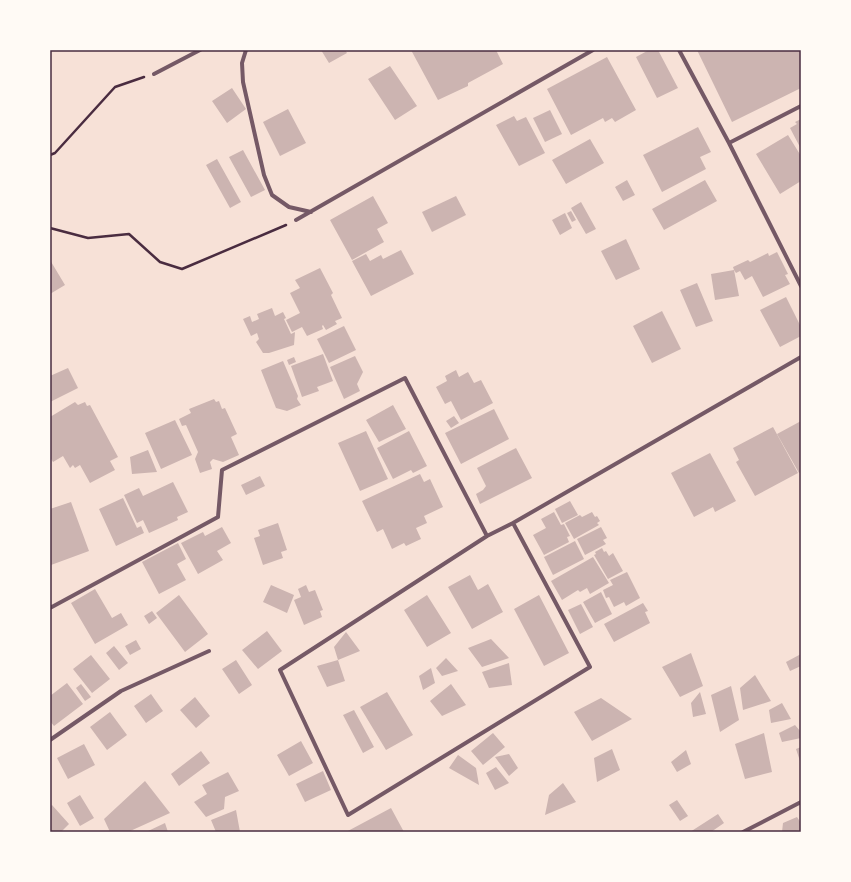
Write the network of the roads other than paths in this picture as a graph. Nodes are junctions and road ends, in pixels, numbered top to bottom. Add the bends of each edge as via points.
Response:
1 (200, 50) edge
2 (246, 50) edge
3 (593, 50) edge
4 (679, 50) edge
5 (154, 74) road end
6 (801, 106) edge
7 (729, 143) junction
8 (311, 212) junction
9 (296, 220) road end
10 (801, 286) edge
11 (801, 357) edge
12 (513, 523) junction
13 (487, 536) junction
14 (50, 608) edge
15 (209, 651) dead end
16 (50, 740) edge
17 (801, 802) edge
18 (748, 831) edge
19 (743, 832) edge

1 - 5 street
2 - 8 street via 242,63 243,82 264,175 272,195 289,208
3 - 8 street
4 - 7 street
6 - 7 street
7 - 10 street
8 - 9 street
11 - 12 street
12 - 13 street
12 - 13 street via 590,667 348,816 280,670
13 - 14 street via 405,378 222,470 218,517
15 - 16 street via 121,691
17 - 18 street
18 - 19 street

